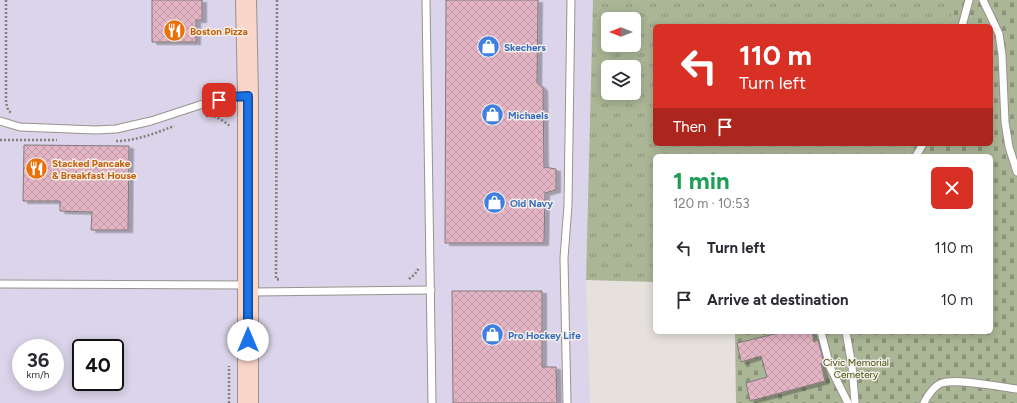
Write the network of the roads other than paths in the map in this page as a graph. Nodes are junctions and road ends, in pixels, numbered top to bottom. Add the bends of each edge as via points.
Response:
1 (246, 0) edge
2 (426, 0) edge
3 (571, 0) edge
4 (969, 0) edge
5 (984, 0) edge
6 (963, 24) edge
7 (248, 96) junction
8 (0, 121) edge
9 (1017, 172) edge
10 (0, 284) edge
11 (248, 289) junction
12 (431, 290) junction
13 (822, 334) edge
14 (846, 334) edge
15 (1017, 389) edge
16 (248, 403) edge
17 (432, 403) edge
18 (566, 403) edge
19 (848, 403) edge
20 (855, 403) edge
21 (924, 403) edge

1 - 7 street
2 - 12 lane
3 - 18 lane via 568,205 564,258
4 - 6 lane
5 - 9 lane via 999,34 1005,122 1009,148
7 - 8 lane via 230,97 116,129 20,127
7 - 11 street
10 - 11 lane
11 - 12 lane
11 - 16 street
12 - 17 lane
13 - 19 lane via 830,367
14 - 20 lane
15 - 21 lane via 961,382 942,383 933,390

